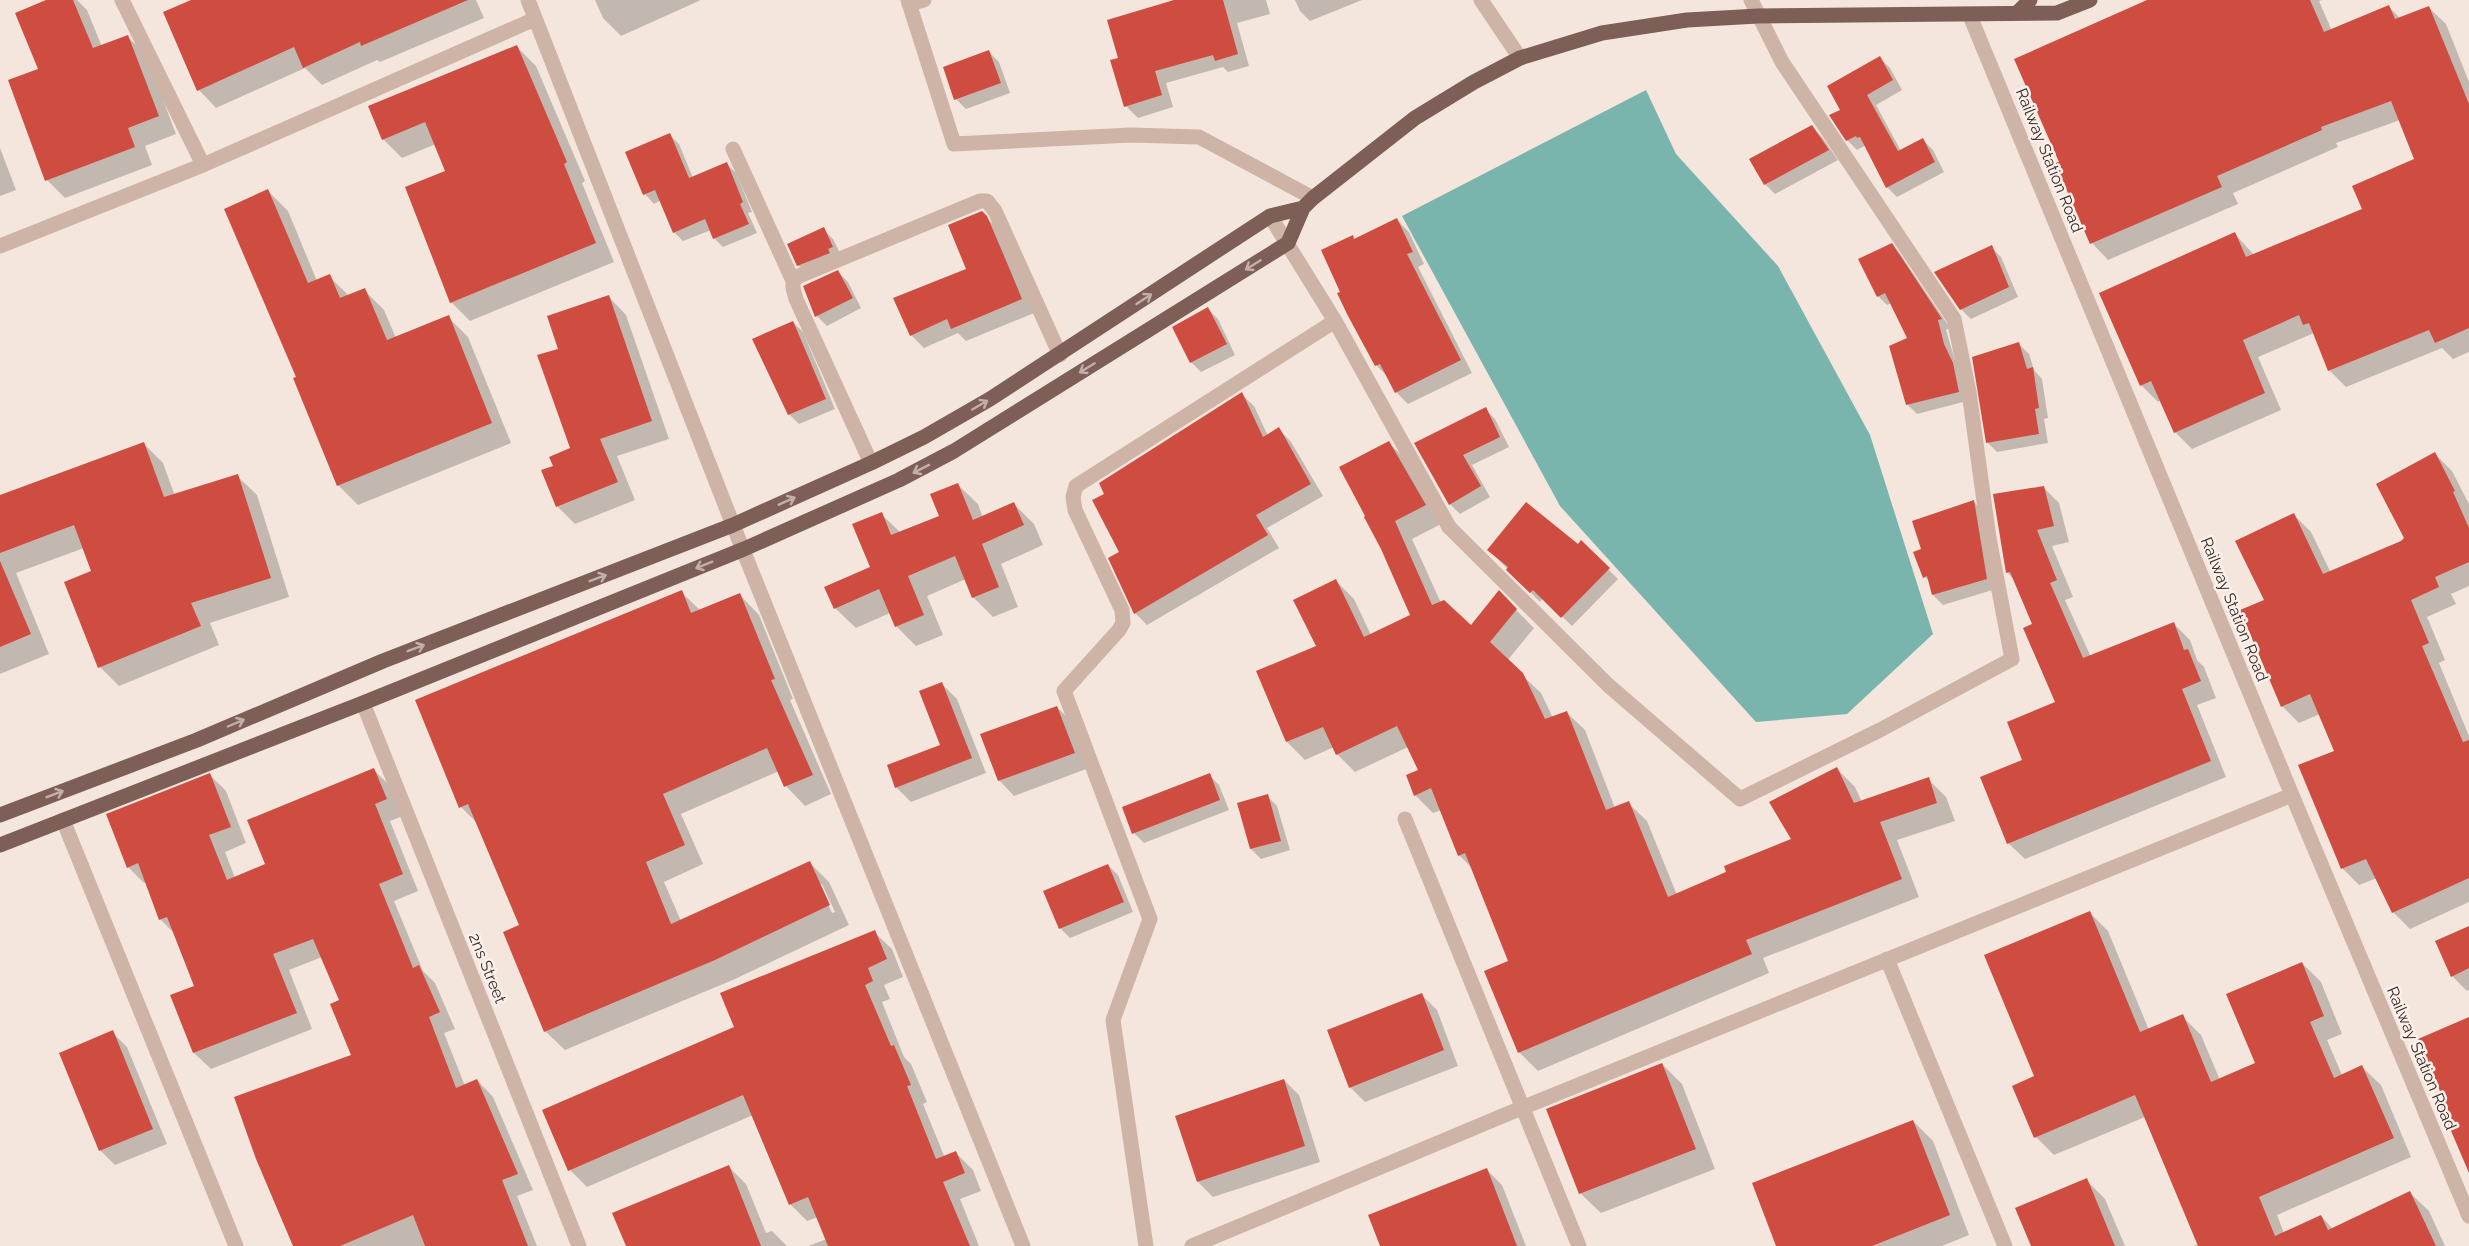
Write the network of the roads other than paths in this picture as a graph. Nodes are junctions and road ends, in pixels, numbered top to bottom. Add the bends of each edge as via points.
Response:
1 (122, 0) edge
2 (528, 0) edge
3 (1481, 0) edge
4 (1751, 0) edge
5 (2030, 0) edge
6 (2090, 0) edge
7 (914, 2) edge
8 (2017, 13) junction
9 (1758, 16) junction
10 (1970, 16) junction
11 (535, 20) junction
12 (1520, 58) junction
13 (733, 149) dead end
14 (203, 165) junction
15 (1308, 203) junction
16 (1270, 216) junction
17 (1288, 243) junction
18 (0, 246) edge
19 (793, 281) junction
20 (1335, 321) junction
21 (1060, 355) junction
22 (871, 463) junction
23 (734, 525) junction
24 (744, 549) junction
25 (363, 703) junction
26 (2292, 795) junction
27 (0, 815) edge
28 (1405, 819) dead end
29 (63, 820) junction
30 (0, 845) edge
31 (1887, 959) junction
32 (1524, 1107) junction
33 (2469, 1216) edge
34 (236, 1246) edge
35 (579, 1246) edge
36 (1023, 1246) edge
37 (1146, 1246) edge
38 (1192, 1246) edge
39 (1579, 1246) edge
40 (2005, 1246) edge

1 - 14 street
2 - 11 street
3 - 12 street
4 - 9 street
5 - 8 main road
6 - 8 main road via 2057,13
7 - 15 street via 954,144 1131,135 1199,137
8 - 10 main road
9 - 10 main road
9 - 12 main road via 1687,20 1602,33
9 - 20 street via 1782,62 1954,319 2012,659 1740,799 1608,685 1449,527
10 - 26 street, Railway Station Road
11 - 14 street
11 - 23 street
12 - 15 main road via 1415,118
13 - 19 street
14 - 18 street
15 - 16 main road
15 - 17 main road
16 - 17 street
21 -> 16 main road
17 - 20 street
17 -> 24 main road via 954,451 899,480
19 - 21 street via 987,201
19 - 22 street via 796,299
20 - 37 street via 1076,486 1073,497 1075,510 1122,610 1119,630 1064,691 1150,919 1113,1020
22 -> 21 main road via 924,437
23 -> 22 main road
23 - 24 street
27 -> 23 main road
24 -> 25 main road
24 - 36 street
25 - 29 main road
25 - 35 street, 2ns Street
26 - 31 street
26 - 33 street, Railway Station Road
28 - 32 street
29 - 30 main road
29 - 34 street
31 - 32 street
31 - 40 street
32 - 38 street
32 - 39 street

